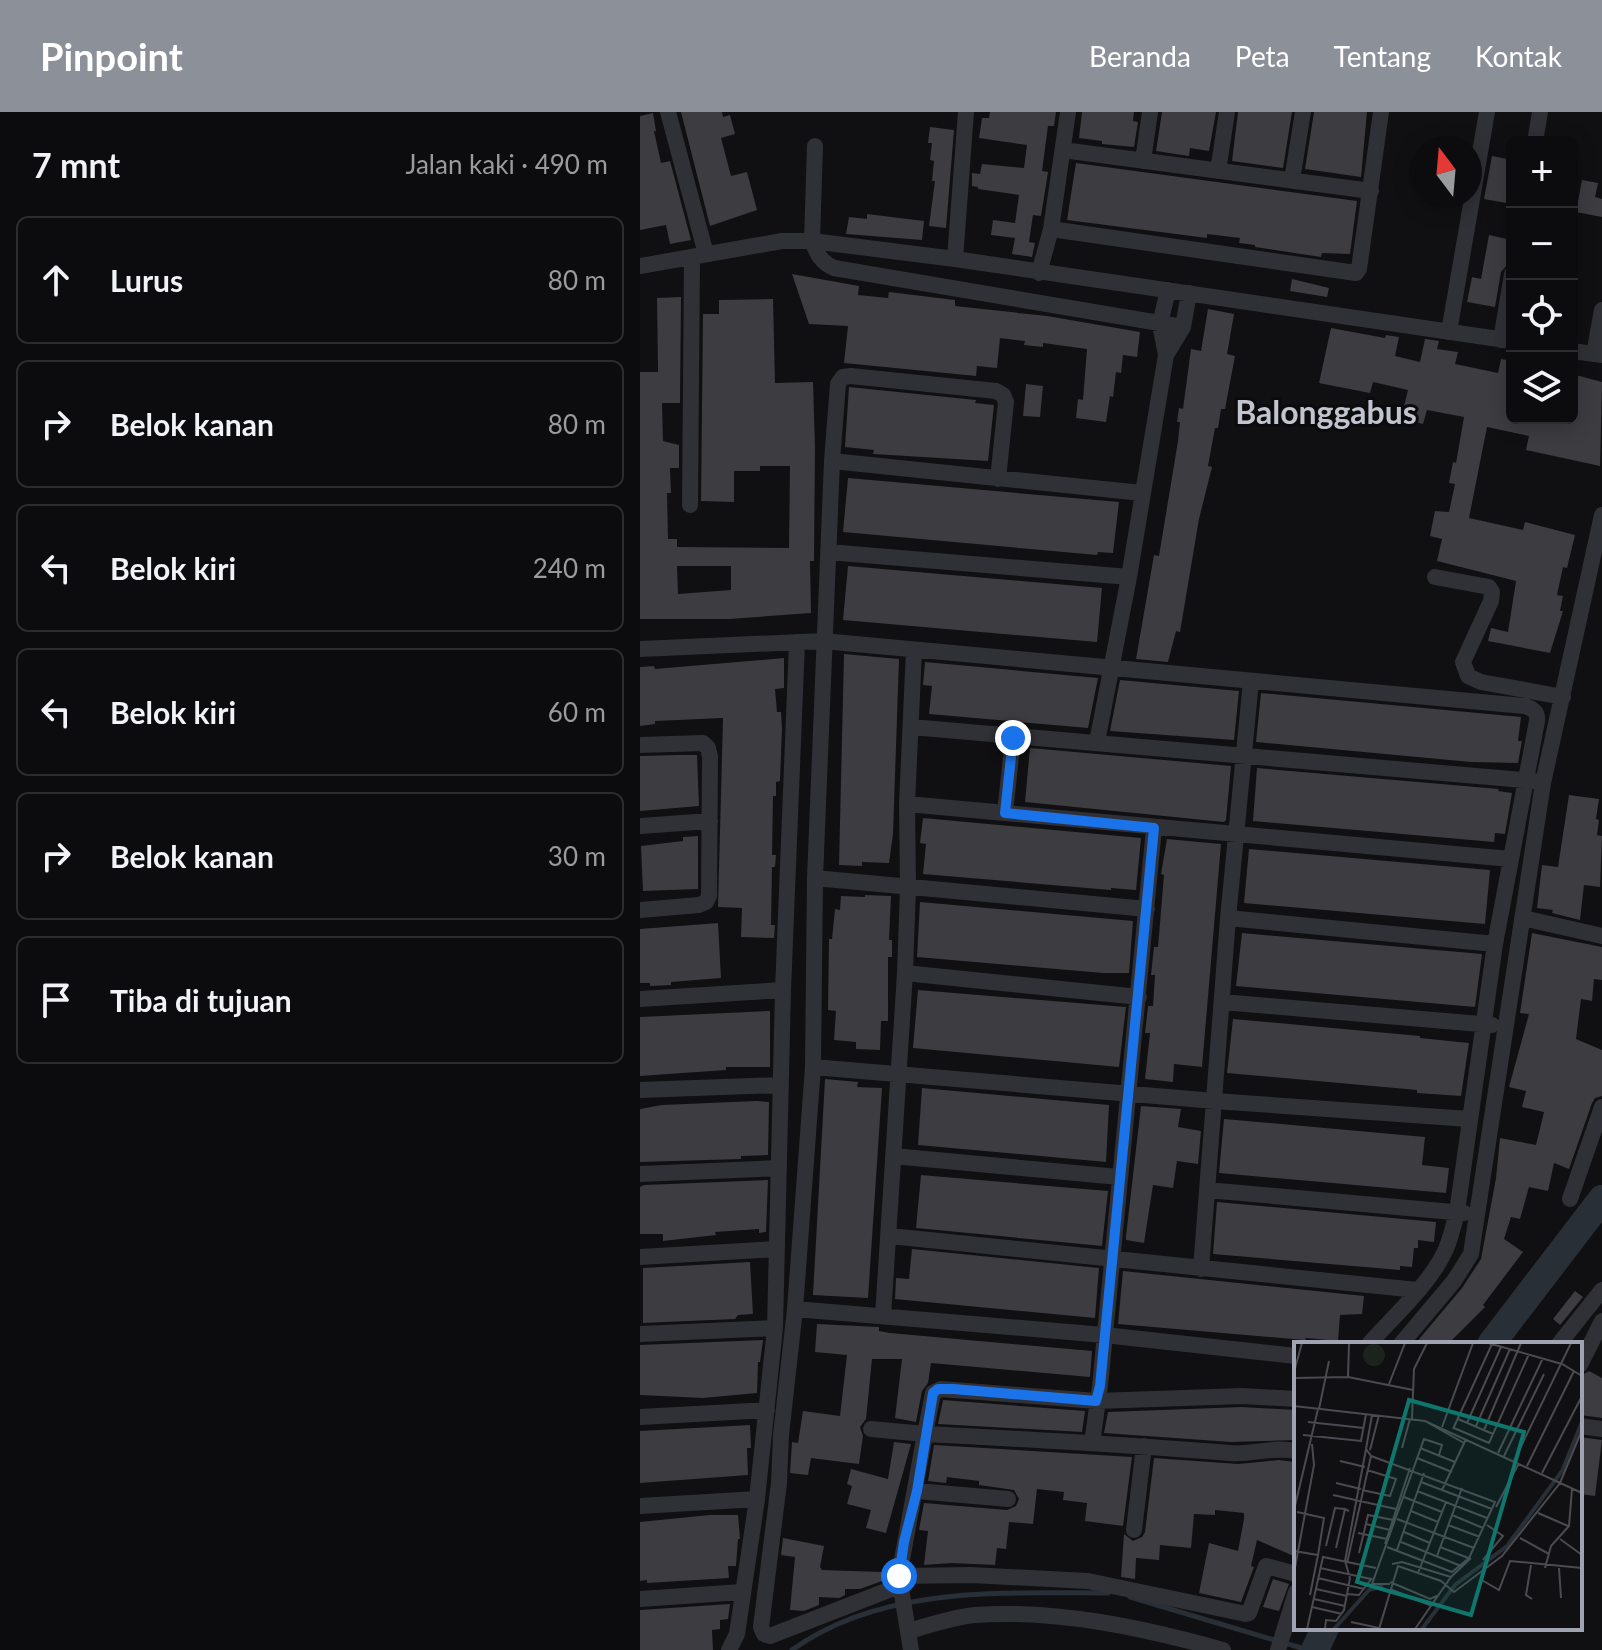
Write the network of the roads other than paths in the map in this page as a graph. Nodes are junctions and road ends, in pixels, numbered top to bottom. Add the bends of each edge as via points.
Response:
1 (668, 112) edge
2 (966, 112) edge
3 (1068, 112) edge
4 (1150, 112) edge
5 (1227, 112) edge
6 (1303, 112) edge
7 (1381, 112) edge
8 (1487, 112) edge
9 (1540, 112) edge
10 (1536, 136) edge
11 (815, 146) dead end
12 (1063, 150) junction
13 (1143, 161) junction
14 (1218, 171) junction
15 (1292, 180) junction
16 (1371, 191) junction
17 (1051, 229) junction
18 (812, 241) junction
19 (699, 255) junction
20 (955, 259) junction
21 (640, 266) edge
22 (1039, 273) junction
23 (1168, 290) junction
24 (1189, 293) junction
25 (1602, 310) edge
26 (1160, 324) junction
27 (1183, 327) junction
28 (1449, 332) junction
29 (1506, 340) edge
30 (1578, 352) edge
31 (1166, 355) junction
32 (1598, 355) edge
33 (832, 461) junction
34 (998, 479) junction
35 (1142, 493) junction
36 (690, 505) dead end
37 (1602, 515) edge
38 (828, 552) junction
39 (1129, 577) junction
40 (1435, 577) dead end
41 (823, 641) junction
42 (797, 642) junction
43 (640, 649) edge
44 (914, 650) junction
45 (1110, 668) junction
46 (1251, 681) junction
47 (1563, 697) junction
48 (911, 727) junction
49 (1013, 738) junction
50 (1097, 742) junction
51 (640, 745) edge
52 (1244, 756) junction
53 (1525, 780) junction
54 (1543, 783) junction
55 (907, 804) junction
56 (1005, 813) junction
57 (710, 821) junction
58 (640, 826) edge
59 (1154, 828) junction
60 (1235, 834) junction
61 (1510, 859) junction
62 (815, 878) junction
63 (908, 887) junction
64 (1147, 909) junction
65 (640, 910) edge
66 (1228, 918) junction
67 (1523, 918) junction
68 (1602, 936) edge
69 (1495, 944) junction
70 (905, 973) junction
71 (783, 990) junction
72 (1139, 997) junction
73 (640, 999) edge
74 (1222, 1002) junction
75 (1482, 1025) junction
76 (1505, 1025) junction
77 (813, 1067) junction
78 (898, 1074) junction
79 (781, 1085) junction
80 (640, 1090) edge
81 (1128, 1092) junction
82 (1215, 1101) junction
83 (1602, 1107) edge
84 (1469, 1119) junction
85 (893, 1156) junction
86 (779, 1168) junction
87 (640, 1174) edge
88 (1119, 1177) junction
89 (1207, 1190) junction
90 (1570, 1199) dead end
91 (1457, 1212) junction
92 (1475, 1214) junction
93 (890, 1236) junction
94 (776, 1249) junction
95 (640, 1257) edge
96 (1112, 1260) junction
97 (1201, 1269) junction
98 (1417, 1290) junction
99 (1602, 1290) edge
100 (795, 1309) junction
101 (883, 1316) junction
102 (1602, 1321) edge
103 (775, 1328) junction
104 (640, 1334) edge
105 (1104, 1335) junction
106 (1371, 1342) edge
107 (1403, 1342) edge
108 (1561, 1342) edge
109 (1595, 1354) edge
110 (1294, 1356) edge
111 (1294, 1399) edge
112 (1096, 1401) junction
113 (767, 1410) junction
114 (640, 1417) edge
115 (1582, 1426) edge
116 (871, 1429) dead end
117 (1602, 1429) edge
118 (925, 1434) junction
119 (1092, 1443) junction
120 (1144, 1446) junction
121 (1294, 1451) edge
122 (917, 1491) junction
123 (757, 1499) junction
124 (1008, 1499) dead end
125 (640, 1506) edge
126 (1134, 1530) dead end
127 (1294, 1573) edge
128 (900, 1584) junction
129 (742, 1592) junction
130 (1294, 1598) edge
131 (640, 1599) edge
132 (909, 1629) junction
133 (729, 1650) edge
134 (911, 1650) edge
135 (1223, 1650) edge
136 (1278, 1650) edge

1 - 19 street
2 - 20 street
3 - 12 street
4 - 13 street
5 - 14 street
6 - 15 street
7 - 16 street
8 - 28 street
9 - 10 street
11 - 18 street
12 - 13 street
12 - 17 street
13 - 14 street
14 - 15 street
15 - 16 street
16 - 17 street via 1359,269 1353,273
17 - 22 street
18 - 19 street
18 - 20 street
18 - 26 street via 825,264 834,268
19 - 21 street
19 - 36 street
20 - 22 street
22 - 23 street
23 - 24 street
23 - 26 street
24 - 27 street
24 - 28 street
25 - 32 street
26 - 27 street
26 - 31 street
27 - 31 street
28 - 29 street
30 - 32 street
31 - 35 street
33 - 34 street
33 - 34 street via 837,390 843,377 989,390 1006,402
33 - 38 street
34 - 35 street
35 - 39 street
37 - 47 street
38 - 39 street
38 - 41 street
39 - 45 street
40 - 47 street via 1489,587 1492,592 1463,662 1468,676
41 - 42 street
41 - 44 street
41 - 62 street
42 - 43 street
42 - 71 street
44 - 45 street
44 - 48 street
45 - 46 street
45 - 50 street
46 - 52 street
46 - 53 street via 1533,709 1537,721
47 - 54 street
48 - 49 street
48 - 55 street
49 - 50 street
49 - 56 street
50 - 52 street
51 - 57 street via 694,742 708,748
52 - 53 street
52 - 60 street
53 - 54 street
53 - 61 street
54 - 67 street
55 - 56 street
55 - 63 street
56 - 59 street
57 - 58 street
57 - 65 street via 706,902
59 - 60 street
59 - 64 street
60 - 61 street
60 - 66 street
61 - 69 street
62 - 63 street
62 - 77 street
63 - 64 street
63 - 70 street
64 - 72 street
66 - 69 street
66 - 74 street
67 - 68 street
67 - 76 street
69 - 75 street
70 - 72 street
70 - 78 street
71 - 73 street
71 - 79 street
72 - 81 street
74 - 75 street
74 - 82 street
75 - 76 street
75 - 84 street
76 - 92 street
77 - 78 street
77 - 100 street
78 - 81 street
78 - 85 street
79 - 80 street
79 - 86 street
81 - 82 street
81 - 88 street
82 - 84 street
82 - 89 street
83 - 90 street
84 - 91 street
85 - 88 street
85 - 93 street
86 - 87 street
86 - 94 street
88 - 96 street
89 - 91 street
89 - 97 street
91 - 92 street
91 - 98 street via 1445,1251
92 - 107 street via 1466,1265
93 - 96 street
93 - 101 street
94 - 95 street
94 - 103 street
96 - 97 street
96 - 105 street
97 - 98 street
98 - 106 street
99 - 108 street
100 - 101 street
100 - 128 street via 761,1627 770,1636
101 - 105 street
102 - 109 street
103 - 104 street
103 - 113 street
105 - 110 street
105 - 112 street
111 - 112 street
112 - 118 street via 938,1389
112 - 119 street
113 - 114 street
113 - 123 street
115 - 117 street
116 - 118 street
118 - 119 street
118 - 122 street
119 - 120 street
120 - 121 street via 1240,1454
120 - 126 street
122 - 124 street
122 - 128 street
123 - 125 street
123 - 129 street
127 - 128 street via 1266,1566 1246,1614 1088,1581 971,1575
128 - 132 street
129 - 131 street
129 - 133 street via 737,1634
130 - 136 street
132 - 134 street
132 - 135 street via 973,1616 1023,1615 1084,1620

